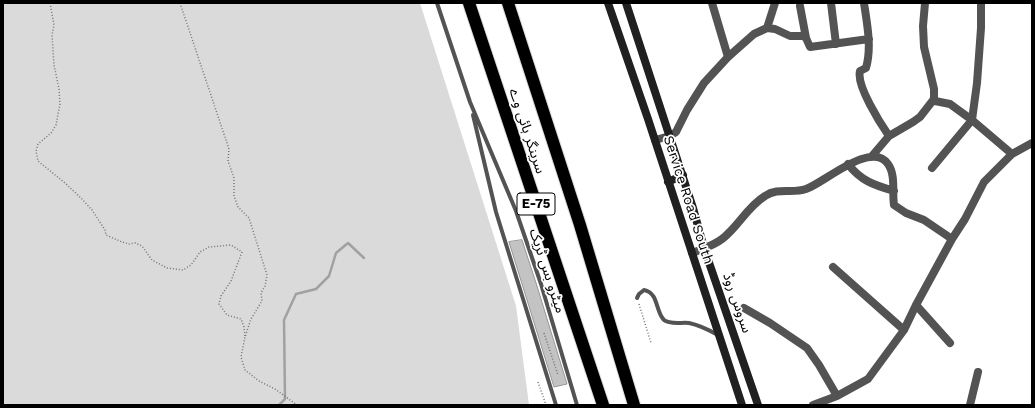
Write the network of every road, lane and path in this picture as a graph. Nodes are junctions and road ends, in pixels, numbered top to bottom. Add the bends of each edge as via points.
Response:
1 (50, 3) edge
2 (180, 3) edge
3 (436, 3) edge
4 (469, 3) edge
5 (508, 3) edge
6 (608, 3) edge
7 (626, 3) edge
8 (712, 3) edge
9 (775, 3) edge
10 (831, 3) edge
11 (864, 3) edge
12 (925, 3) edge
13 (981, 3) edge
14 (800, 6) dead end
15 (767, 28) junction
16 (806, 38) junction
17 (869, 39) junction
18 (836, 44) junction
19 (728, 56) junction
20 (470, 102) junction
21 (935, 102) dead end
22 (972, 120) junction
23 (670, 136) junction
24 (889, 136) junction
25 (655, 140) junction
26 (1032, 143) edge
27 (1012, 154) junction
28 (872, 156) junction
29 (848, 164) junction
30 (932, 168) dead end
31 (683, 176) junction
32 (668, 182) junction
33 (894, 192) junction
34 (952, 239) junction
35 (704, 248) junction
36 (692, 253) junction
37 (833, 267) dead end
38 (637, 298) joint
39 (916, 305) junction
40 (744, 308) dead end
41 (904, 330) junction
42 (544, 332) dead end
43 (719, 335) junction
44 (245, 337) junction
45 (651, 343) dead end
46 (950, 343) dead end
47 (978, 372) dead end
48 (558, 375) dead end
49 (538, 382) dead end
50 (837, 396) junction
51 (298, 405) edge
52 (546, 405) edge
53 (556, 405) edge
54 (577, 405) edge
55 (603, 405) edge
56 (634, 405) edge
57 (742, 405) edge
58 (758, 405) edge
59 (813, 405) edge
60 (970, 405) edge

1 - 44 path via 54,25 54,65 60,104 56,125 38,144 38,161 82,199 92,210 106,235 122,242 142,246 152,260 167,268 183,270 191,265 200,252 209,247 231,245 242,252 231,281 220,296 219,304 226,315 240,319
2 - 44 path via 229,149 228,161 234,178 234,196 238,207 249,218 267,275 261,293 262,301 251,319
3 - 20 lane, میٹرو بس ٹریک
4 - 55 highway, سرینگر ہائی وے / E-75
5 - 56 highway, سرینگر ہائی وے / E-75 via 580,225
6 - 25 main road, Service Road South
7 - 23 main road, سروس روڈ
8 - 19 street
9 - 15 street
10 - 18 street
11 - 17 street
12 - 24 street via 924,47 934,89 934,100 917,119
13 - 22 street via 982,28
14 - 16 street
15 - 16 street via 790,36 801,35
15 - 19 street via 754,34
16 - 18 street via 810,47
17 - 18 street
17 - 24 street via 866,68 860,71 858,76 878,121
19 - 23 street via 704,83 676,132
20 - 53 lane, میٹرو بس ٹریک via 496,212
20 - 54 lane, میٹرو بس ٹریک via 524,233
21 - 22 street via 950,104
22 - 27 street
22 - 30 street
23 - 25 street
23 - 31 main road, سروس روڈ
24 - 28 street
25 - 32 main road, Service Road South
26 - 27 street
27 - 34 street via 984,182
28 - 29 street
28 - 33 street via 887,163
29 - 33 street via 870,184
29 - 35 street via 812,187 797,191 778,190 765,195 723,238
31 - 32 main road
31 - 35 main road, سروس روڈ
32 - 36 main road, Service Road South
33 - 34 street via 894,206 924,220
34 - 39 street
35 - 36 street
35 - 58 main road, سروس روڈ
36 - 43 main road, Service Road South
37 - 41 street
38 - 43 lane via 644,290 649,291 665,321 691,323
38 - 45 path
39 - 41 street
39 - 46 street
40 - 50 street via 807,348
41 - 50 street via 868,379
42 - 48 path
43 - 57 main road, Service Road South
44 - 51 path via 241,357 245,370
47 - 60 street
49 - 52 path
50 - 59 street

